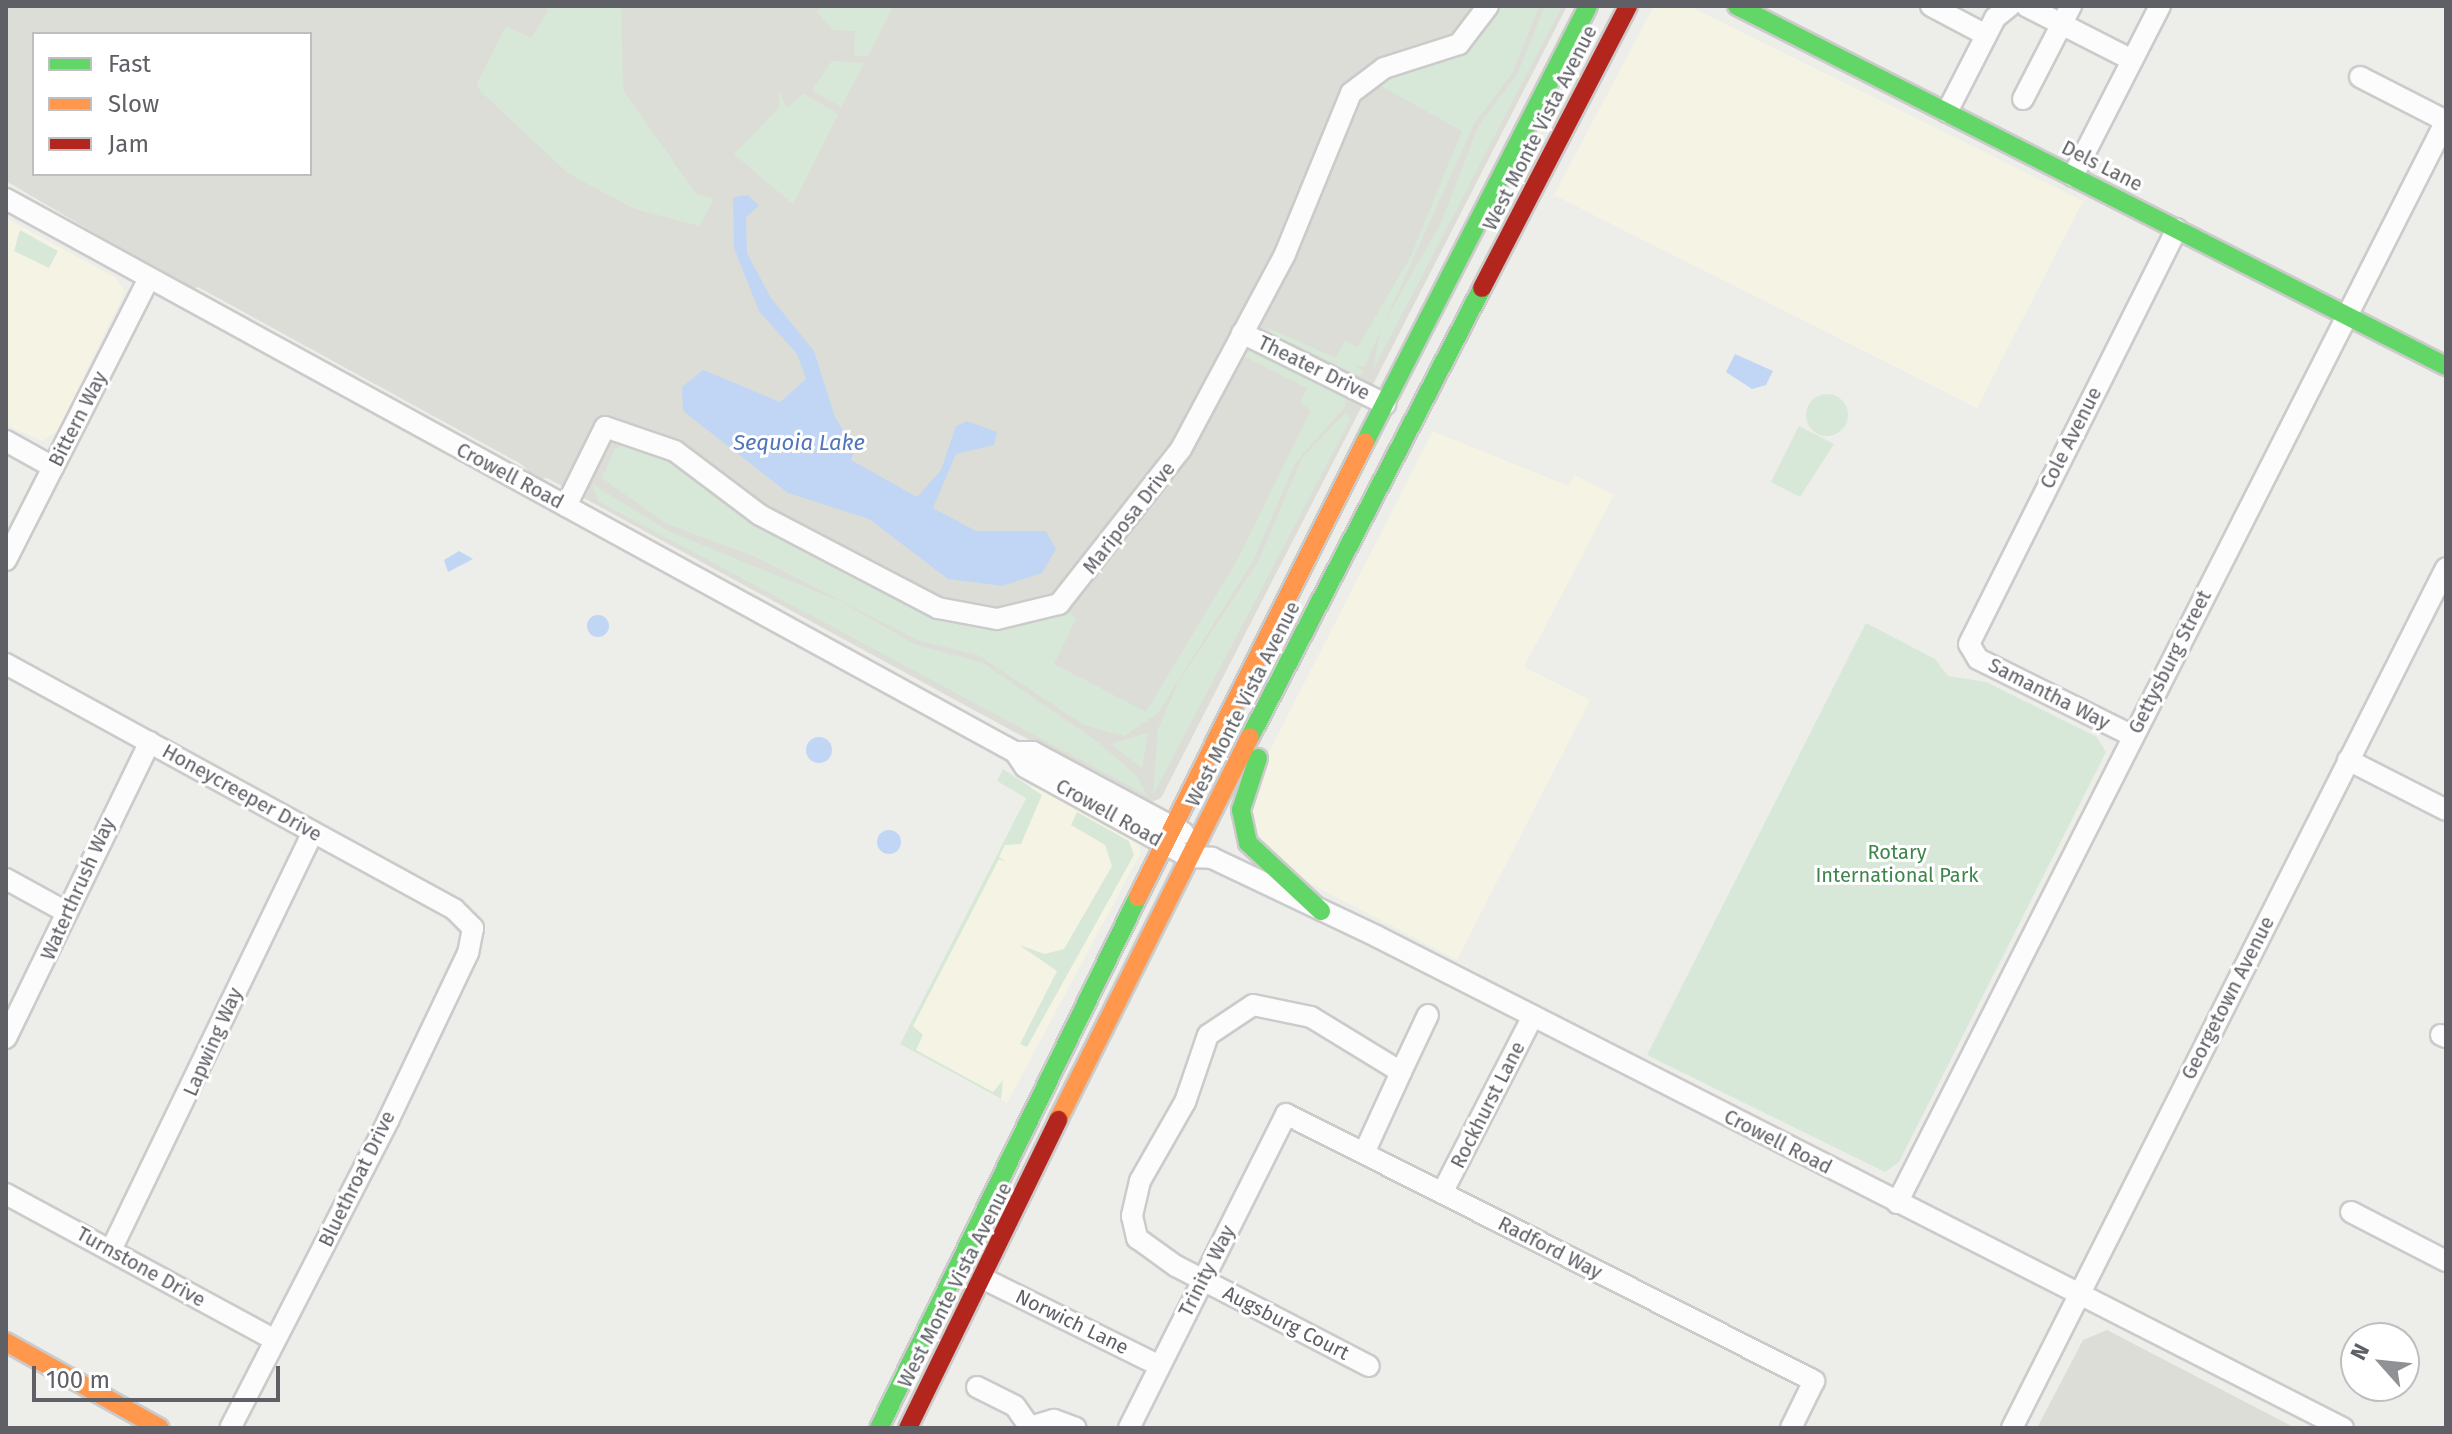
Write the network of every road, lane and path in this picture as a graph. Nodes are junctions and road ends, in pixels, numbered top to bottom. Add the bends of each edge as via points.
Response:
1 (1477, 6) edge
2 (1488, 6) edge
3 (1588, 6) edge
4 (1628, 6) edge
5 (1737, 6) edge
6 (1932, 6) edge
7 (2010, 6) edge
8 (2026, 6) edge
9 (2160, 6) edge
10 (2066, 15) edge
11 (1470, 32) junction
12 (1986, 35) junction
13 (2132, 60) junction
14 (2360, 77) dead end
15 (2023, 99) dead end
16 (1947, 112) junction
17 (2446, 121) edge
18 (2073, 176) junction
19 (6, 199) edge
20 (2177, 229) junction
21 (149, 278) junction
22 (2346, 315) junction
23 (1242, 333) junction
24 (2446, 366) edge
25 (1385, 404) junction
26 (6, 441) edge
27 (53, 467) junction
28 (566, 506) junction
29 (6, 560) edge
30 (2446, 568) edge
31 (1969, 648) joint
32 (6, 664) edge
33 (1256, 727) junction
34 (2133, 736) junction
35 (150, 742) junction
36 (2348, 760) junction
37 (2446, 810) edge
38 (313, 833) junction
39 (1170, 836) junction
40 (1193, 849) junction
41 (6, 879) edge
42 (1321, 911) junction
43 (66, 912) junction
44 (473, 928) joint
45 (1428, 1015) dead end
46 (1533, 1016) junction
47 (6, 1038) edge
48 (1401, 1072) junction
49 (1286, 1114) joint
50 (1364, 1153) junction
51 (1442, 1193) junction
52 (6, 1194) edge
53 (1897, 1203) junction
54 (2351, 1212) dead end
55 (111, 1250) junction
56 (2446, 1261) edge
57 (984, 1279) junction
58 (1202, 1281) junction
59 (2079, 1295) junction
60 (275, 1340) junction
61 (6, 1342) edge
62 (1160, 1366) junction
63 (1369, 1366) dead end
64 (977, 1387) dead end
65 (1028, 1427) edge
66 (160, 1428) edge
67 (230, 1428) edge
68 (879, 1428) edge
69 (908, 1428) edge
70 (1076, 1428) edge
71 (1129, 1428) edge
72 (1791, 1428) edge
73 (2012, 1428) edge
74 (2343, 1428) edge

1 - 11 street
2 - 11 street, Mariposa Drive
3 - 25 main road, West Monte Vista Avenue
4 - 33 main road, West Monte Vista Avenue
5 - 16 main road, Dels Lane
6 - 12 street
7 - 12 street
8 - 10 street
9 - 13 street
10 - 13 street
10 - 15 street
11 - 23 street, Mariposa Drive via 1445,51 1378,71 1351,93 1304,214
12 - 16 street
13 - 18 street
14 - 17 street
16 - 18 main road, Dels Lane
17 - 22 street, Gettysburg Street
18 - 20 main road, Dels Lane
19 - 21 street, Crowell Road
20 - 22 main road, Dels Lane
20 - 31 street, Cole Avenue
21 - 27 street, Bittern Way
21 - 28 street, Crowell Road
22 - 24 main road, Dels Lane
22 - 34 street, Gettysburg Street
23 - 25 street, Theater Drive
23 - 28 street, Mariposa Drive via 1151,495 1059,604 1017,618 969,618 915,599 760,515 686,457 605,427
25 - 39 main road, West Monte Vista Avenue
26 - 27 street
27 - 29 street, Bittern Way
28 - 39 street, Crowell Road via 1015,752 1033,752
30 - 36 street, Georgetown Avenue
31 - 34 street, Samantha Way
32 - 35 street, Honeycreeper Drive
33 - 40 main road, West Monte Vista Avenue
33 - 42 main road via 1260,755 1241,810 1246,836 1265,866 1307,891
34 - 53 street, Gettysburg Street
35 - 38 street, Honeycreeper Drive
35 - 43 street, Waterthrush Way
36 - 37 street
36 - 59 street, Georgetown Avenue
38 - 44 street, Honeycreeper Drive via 454,909
38 - 55 street, Lapwing Way
39 - 40 street, Crowell Road
39 - 68 main road, West Monte Vista Avenue
40 - 42 street, Crowell Road
40 - 57 main road, West Monte Vista Avenue
41 - 43 street
42 - 46 street, Crowell Road
43 - 47 street, Waterthrush Way
44 - 60 street, Bluethroat Drive via 468,953
45 - 48 street
46 - 51 street, Rockhurst Lane
46 - 53 street, Crowell Road
48 - 50 street
48 - 58 street, Augsburg Court via 1293,1009 1253,1005 1221,1020 1140,1181 1132,1216 1137,1238
49 - 50 street, Radford Way
49 - 58 street, Trinity Way
50 - 51 street, Radford Way
51 - 72 street, Radford Way via 1814,1381
52 - 55 street, Turnstone Drive
53 - 59 street, Crowell Road
54 - 56 street
55 - 60 street, Turnstone Drive
57 - 62 street, Norwich Lane
57 - 69 main road, West Monte Vista Avenue
58 - 62 street, Trinity Way
58 - 63 street, Augsburg Court
59 - 73 street, Georgetown Avenue
59 - 74 street, Crowell Road
60 - 67 street, Bluethroat Drive
61 - 66 main road
62 - 71 street, Trinity Way
64 - 65 street via 1015,1406
65 - 70 street via 1054,1420

